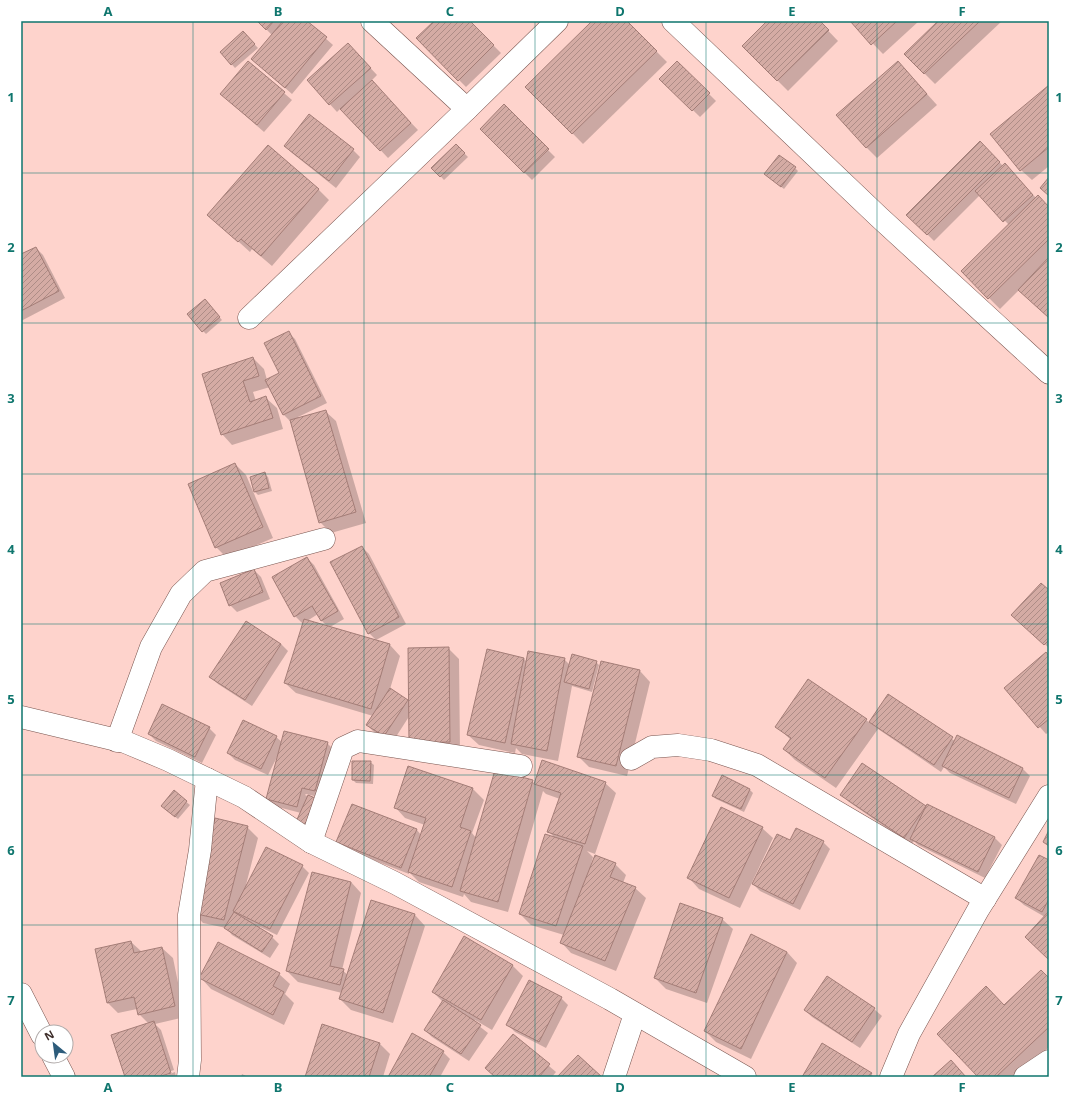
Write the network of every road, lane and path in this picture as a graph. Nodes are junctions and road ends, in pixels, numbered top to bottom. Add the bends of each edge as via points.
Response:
1 (372, 21) edge
2 (557, 21) edge
3 (673, 21) edge
4 (467, 109) junction
5 (249, 318) dead end
6 (1049, 373) edge
7 (324, 539) dead end
8 (21, 717) edge
9 (117, 741) junction
10 (631, 759) dead end
11 (521, 766) dead end
12 (207, 779) junction
13 (1049, 796) edge
14 (311, 842) junction
15 (985, 899) junction
16 (21, 994) edge
17 (635, 1014) junction
18 (36, 1024) edge
19 (1049, 1061) edge
20 (57, 1064) edge
21 (64, 1077) edge
22 (188, 1077) edge
23 (614, 1077) edge
24 (745, 1077) edge
25 (891, 1077) edge
26 (1025, 1077) edge

1 - 4 street
2 - 4 street
3 - 6 street via 879,217
4 - 5 street
7 - 9 street via 205,571 181,594 152,647
8 - 9 street
9 - 12 street via 168,760
10 - 15 street via 652,747 678,745 711,750 757,765
11 - 14 street via 358,741 342,748
12 - 14 street via 244,798
12 - 22 street via 200,850 189,915
13 - 15 street
14 - 17 street via 402,887
15 - 25 street via 909,1034
16 - 18 street
17 - 23 street
17 - 24 street
19 - 26 street
20 - 21 street

